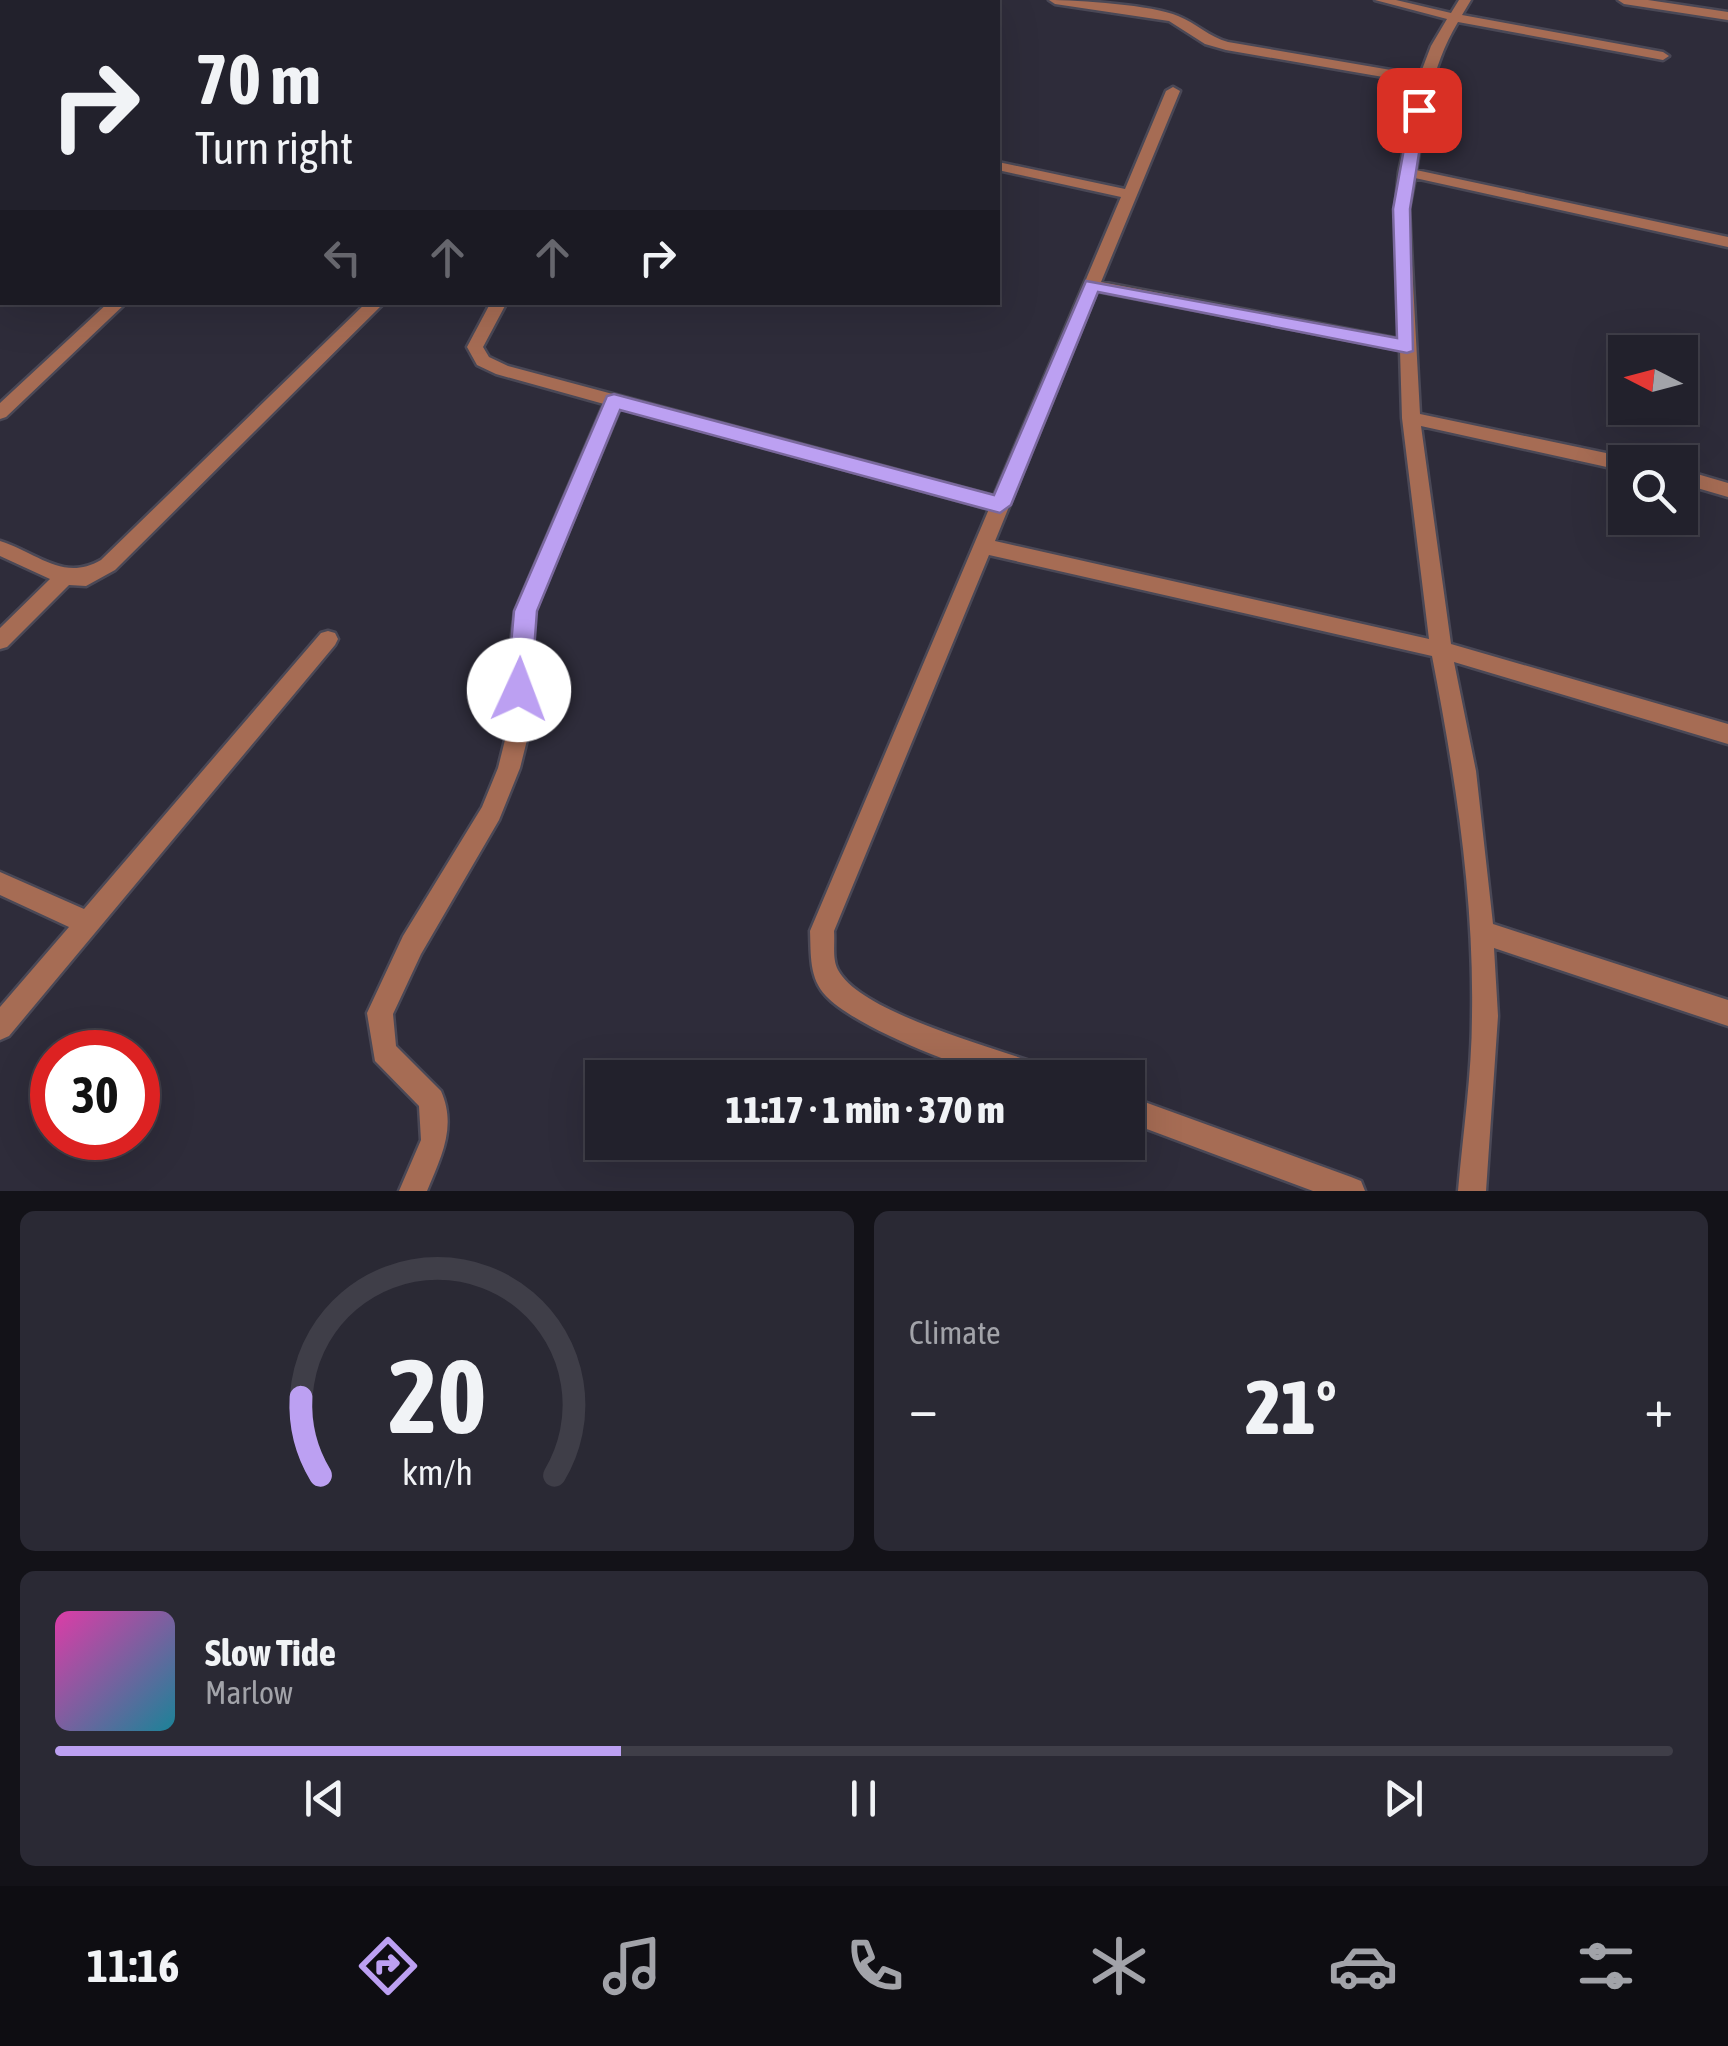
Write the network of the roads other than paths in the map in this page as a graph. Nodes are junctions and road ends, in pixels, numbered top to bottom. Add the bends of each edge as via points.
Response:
1 (1055, 0) edge
2 (1381, 0) edge
3 (1624, 0) edge
4 (1458, 8) edge
5 (1728, 16) edge
6 (1663, 56) dead end
7 (1425, 80) junction
8 (1173, 91) dead end
9 (1000, 166) edge
10 (1406, 172) junction
11 (1130, 194) junction
12 (1728, 242) edge
13 (1092, 286) junction
14 (117, 305) edge
15 (374, 305) edge
16 (497, 305) edge
17 (1407, 346) junction
18 (614, 401) junction
19 (0, 413) edge
20 (1411, 418) junction
21 (1608, 460) edge
22 (1698, 481) edge
23 (1728, 490) edge
24 (1000, 505) junction
25 (983, 546) junction
26 (0, 548) edge
27 (65, 577) junction
28 (328, 639) dead end
29 (0, 641) edge
30 (1442, 650) junction
31 (1728, 734) edge
32 (0, 883) edge
33 (88, 924) junction
34 (1481, 932) junction
35 (1728, 1013) edge
36 (0, 1026) edge
37 (993, 1060) edge
38 (1145, 1115) edge
39 (413, 1191) edge
40 (1351, 1191) edge
41 (1472, 1191) edge

1 - 7 street via 1173,18 1226,46
2 - 4 street
3 - 5 street
4 - 6 street
4 - 7 street
7 - 10 street
8 - 11 street
9 - 11 street
10 - 12 street
10 - 17 street
11 - 13 street
13 - 17 street
13 - 24 street
14 - 19 street
15 - 27 street via 108,565 86,578
16 - 18 street via 476,347 483,360
17 - 20 street
18 - 24 street
18 - 39 street via 526,611 519,728 509,768 491,813 412,945 380,1013 384,1052 432,1100 435,1140
20 - 21 street
20 - 30 street
22 - 23 street
24 - 25 street
25 - 30 street
25 - 37 street via 822,931 824,972 847,1000
26 - 27 street
27 - 29 street
28 - 33 street
30 - 31 street
30 - 34 street via 1465,771
32 - 33 street
33 - 36 street
34 - 35 street
34 - 41 street via 1485,1016
38 - 40 street

